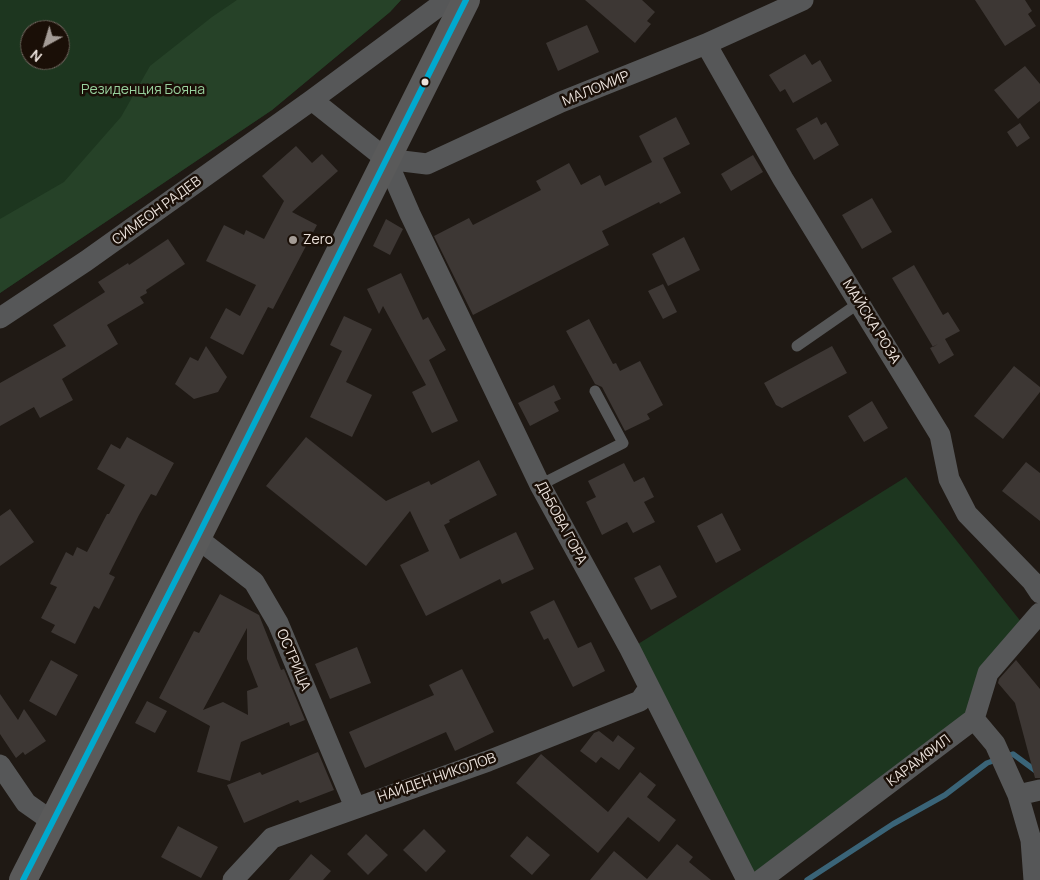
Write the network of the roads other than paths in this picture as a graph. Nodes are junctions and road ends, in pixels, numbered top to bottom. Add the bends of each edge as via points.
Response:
1 (447, 0) edge
2 (466, 0) edge
3 (803, 0) edge
4 (706, 44) junction
5 (312, 100) junction
6 (386, 159) junction
7 (859, 302) junction
8 (0, 318) edge
9 (797, 346) dead end
10 (595, 390) dead end
11 (540, 485) junction
12 (197, 538) junction
13 (1040, 593) edge
14 (1040, 613) edge
15 (649, 688) junction
16 (974, 720) junction
17 (0, 765) edge
18 (1040, 790) edge
19 (1018, 795) junction
20 (355, 807) junction
21 (53, 822) junction
22 (23, 880) edge
23 (233, 880) edge
24 (747, 880) edge
25 (761, 880) edge
26 (1034, 880) edge

1 - 5 street, СИМЕОН РАДЕВ
2 - 6 main road
3 - 4 street, МАЛОМИР
4 - 6 street, МАЛОМИР via 561,102 427,164
4 - 7 street, МАЙСКА РОЗА via 783,180
5 - 6 street
5 - 8 street, СИМЕОН РАДЕВ via 86,261
6 - 11 street, ДЪБОВА ГОРА
6 - 12 main road
7 - 9 lane
7 - 13 street, МАЙСКА РОЗА via 940,436 949,479 967,514
10 - 11 lane via 623,443
11 - 15 street, ДЪБОВА ГОРА
12 - 20 street, ОСТРИЦА via 254,582 278,623
12 - 21 main road
14 - 16 street via 988,672
15 - 20 street, НАЙДЕН НИКОЛОВ via 640,701 488,761
15 - 24 street, ДЪБОВА ГОРА
16 - 19 street via 995,744
16 - 25 street, КАРАМФИЛ
17 - 21 street via 26,803
18 - 19 street
19 - 26 street via 1031,840
20 - 23 street, НАЙДЕН НИКОЛОВ via 272,838
21 - 22 main road

